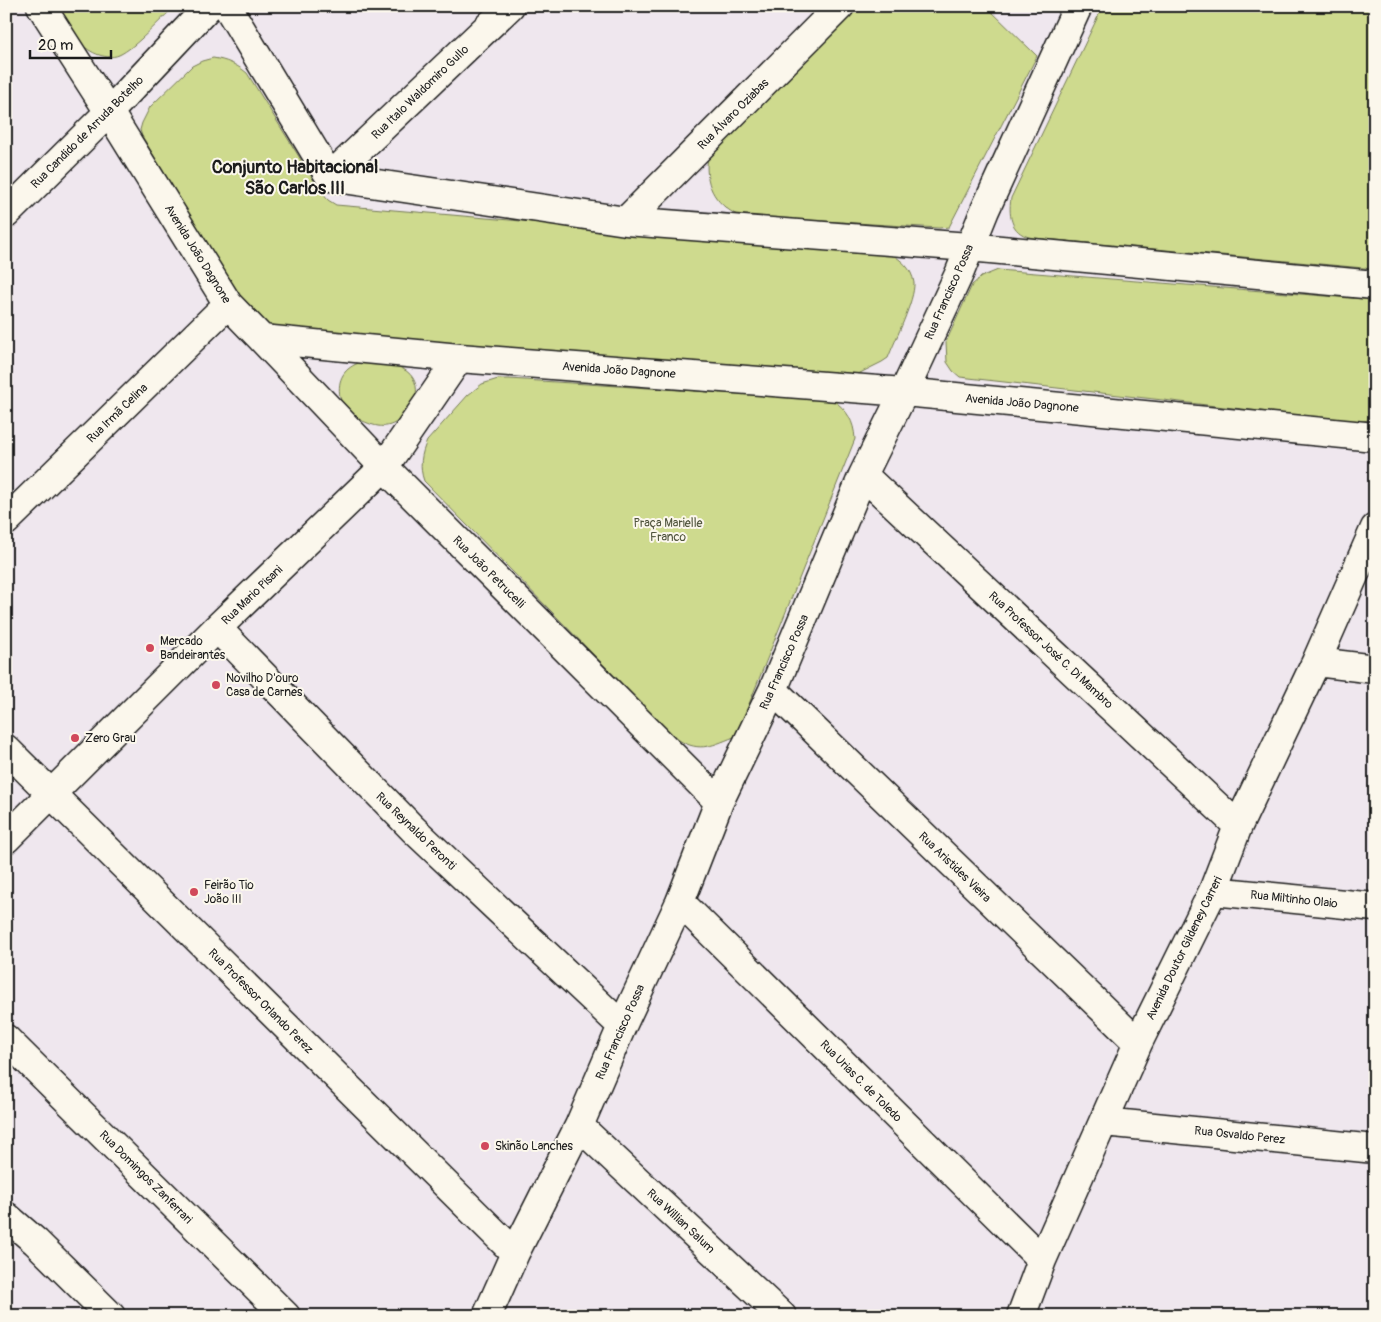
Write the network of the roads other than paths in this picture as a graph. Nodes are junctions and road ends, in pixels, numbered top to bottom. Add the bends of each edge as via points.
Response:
1 (41, 6) edge
2 (209, 6) edge
3 (227, 6) edge
4 (510, 6) edge
5 (840, 6) edge
6 (1078, 6) edge
7 (109, 112) junction
8 (330, 178) junction
9 (6, 214) edge
10 (626, 221) junction
11 (969, 247) junction
12 (1375, 285) edge
13 (228, 304) junction
14 (262, 339) junction
15 (459, 358) junction
16 (904, 392) junction
17 (1375, 437) edge
18 (384, 467) junction
19 (863, 475) junction
20 (6, 521) edge
21 (1375, 528) edge
22 (217, 628) junction
23 (1316, 662) junction
24 (1375, 669) edge
25 (772, 690) junction
26 (6, 749) edge
27 (51, 794) junction
28 (719, 802) junction
29 (1238, 826) junction
30 (6, 839) edge
31 (1213, 891) junction
32 (680, 902) junction
33 (1375, 907) edge
34 (622, 1026) junction
35 (6, 1039) edge
36 (1138, 1043) junction
37 (1104, 1122) junction
38 (579, 1126) junction
39 (1375, 1149) edge
40 (6, 1216) edge
41 (515, 1253) junction
42 (1042, 1260) junction
43 (111, 1316) edge
44 (286, 1316) edge
45 (488, 1316) edge
46 (782, 1316) edge
47 (1022, 1316) edge

1 - 7 street, Avenida João Dagnone
2 - 7 street, Rua Candido de Arruda Botelho
3 - 8 street
4 - 8 street, Rua Italo Waldomiro Gullo
5 - 10 street, Rua Álvaro Oziabas
6 - 11 street, Rua Francisco Possa
7 - 9 street, Rua Candido de Arruda Botelho
7 - 13 street, Avenida João Dagnone
8 - 10 street
10 - 11 street
11 - 12 street
11 - 16 street, Rua Francisco Possa
13 - 14 street, Avenida João Dagnone
13 - 20 street, Rua Irmã Celina
14 - 15 street, Avenida João Dagnone
14 - 18 street, Rua João Petrucelli
15 - 16 street, Avenida João Dagnone
15 - 18 street, Rua Mario Pisani
16 - 17 street, Avenida João Dagnone
16 - 19 street, Rua Francisco Possa
18 - 22 street, Rua Mario Pisani
18 - 28 street, Rua João Petrucelli
19 - 25 street, Rua Francisco Possa
19 - 29 street, Rua Professor José C. Di Mambro
21 - 23 street, Avenida Doutor Gildeney Carreri
22 - 27 street, Rua Mario Pisani
22 - 34 street, Rua Reynaldo Peronti via 413,830
23 - 24 street
23 - 29 street, Avenida Doutor Gildeney Carreri
25 - 28 street, Rua Francisco Possa
25 - 36 street, Rua Aristides Vieira
26 - 27 street, Rua Professor Orlando Perez
27 - 30 street, Rua Mario Pisani
27 - 41 street, Rua Professor Orlando Perez
28 - 32 street, Rua Francisco Possa
29 - 31 street, Avenida Doutor Gildeney Carreri
31 - 33 street, Rua Miltinho Olaio
31 - 36 street, Avenida Doutor Gildeney Carreri
32 - 34 street, Rua Francisco Possa
32 - 42 street, Rua Urias C. de Toledo
34 - 38 street, Rua Francisco Possa
35 - 44 street, Rua Domingos Zanferrari
36 - 37 street, Avenida Doutor Gildeney Carreri
37 - 39 street, Rua Osvaldo Perez
37 - 42 street, Avenida Doutor Gildeney Carreri
38 - 41 street, Rua Francisco Possa
38 - 46 street, Rua Willian Salum
40 - 43 street
41 - 45 street, Rua Francisco Possa
42 - 47 street, Avenida Doutor Gildeney Carreri

